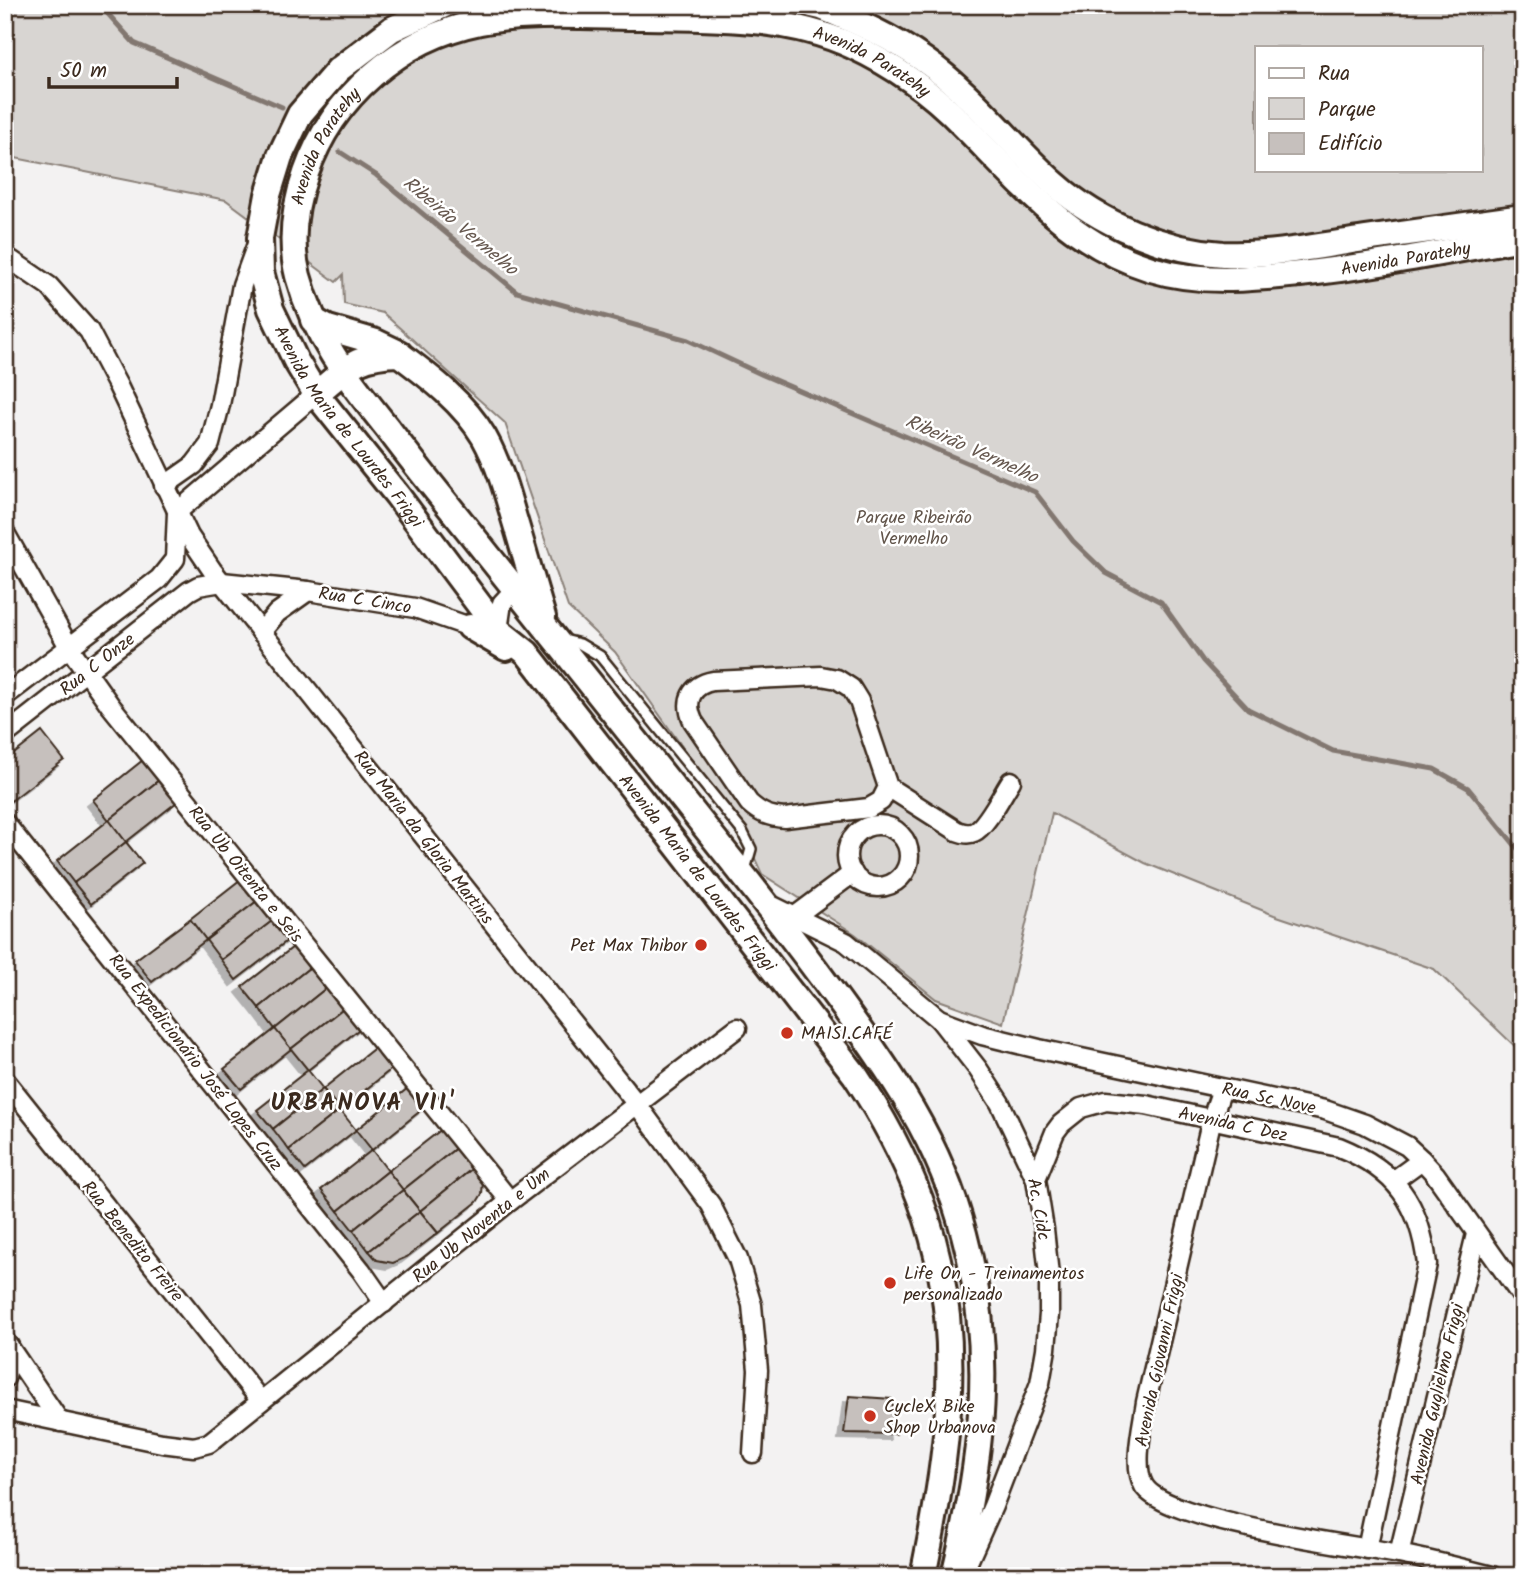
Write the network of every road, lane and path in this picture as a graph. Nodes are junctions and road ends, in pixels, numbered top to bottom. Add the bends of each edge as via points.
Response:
1 (444, 5) edge
2 (812, 5) edge
3 (1523, 217) edge
4 (260, 238) junction
5 (1523, 238) edge
6 (5, 256) edge
7 (293, 256) joint
8 (313, 320) junction
9 (399, 354) junction
10 (342, 371) junction
11 (316, 394) junction
12 (164, 486) junction
13 (177, 512) junction
14 (5, 533) edge
15 (222, 582) junction
16 (515, 589) junction
17 (307, 591) junction
18 (470, 627) junction
19 (498, 630) junction
20 (550, 631) junction
21 (261, 632) junction
22 (69, 647) junction
23 (527, 653) junction
24 (86, 673) junction
25 (5, 696) edge
26 (5, 735) edge
27 (1011, 781) dead end
28 (888, 787) junction
29 (926, 811) junction
30 (878, 820) junction
31 (5, 823) edge
32 (853, 873) junction
33 (768, 904) junction
34 (794, 917) junction
35 (939, 1019) junction
36 (737, 1028) dead end
37 (5, 1080) edge
38 (1222, 1088) junction
39 (636, 1104) junction
40 (1212, 1118) junction
41 (1422, 1160) junction
42 (1036, 1179) junction
43 (1393, 1181) junction
44 (510, 1201) junction
45 (1476, 1234) junction
46 (1424, 1241) joint
47 (1523, 1298) edge
48 (384, 1303) junction
49 (7, 1344) edge
50 (5, 1378) edge
51 (261, 1401) junction
52 (5, 1409) edge
53 (60, 1422) junction
54 (753, 1453) dead end
55 (1367, 1549) junction
56 (1399, 1554) junction
57 (923, 1576) edge
58 (954, 1576) edge
59 (962, 1576) edge
60 (1492, 1576) edge

1 - 4 street, Avenida Paratehy via 392,29 348,61 300,114 268,195
2 - 3 street, Avenida Paratehy via 877,30 926,61 1055,184 1133,233 1171,245 1223,254 1287,251
4 - 11 street, Avenida Maria de Lourdes Friggi via 261,272 271,309
4 - 12 street via 242,285 210,444 194,465
5 - 7 street, Avenida Paratehy via 1340,270 1235,281 1153,269 1107,251 1065,224 925,91 848,43 772,23 555,17 484,21 452,30 400,54 368,78 338,111 314,150 294,219
6 - 12 street, Rua Maria da Gloria Martins via 49,286 89,331
7 - 8 street, Avenida Maria de Lourdes Friggi
8 - 9 street
8 - 10 street, Avenida Maria de Lourdes Friggi
9 - 10 street via 368,356
9 - 20 street via 444,391 483,436 502,479
10 - 11 street
10 - 16 street, Avenida Maria de Lourdes Friggi
11 - 13 street
11 - 19 street, Avenida Maria de Lourdes Friggi
12 - 13 street, Rua Maria da Gloria Martins
13 - 15 street, Rua Maria da Gloria Martins
13 - 22 street, Rua C Onze via 171,566 143,594
14 - 22 street, Rua Ub Oitenta e Seis
15 - 17 street, Rua C Cinco
15 - 21 street, Rua Maria da Gloria Martins
15 - 24 street, Rua C Onze via 188,591
16 - 19 street via 502,603
16 - 20 street, Avenida Maria de Lourdes Friggi
17 - 18 street, Rua C Cinco via 415,608
17 - 21 street via 277,613
18 - 19 street, Rua C Cinco via 485,618
18 - 23 street via 506,648
19 - 23 street, Avenida Maria de Lourdes Friggi
20 - 33 street, Avenida Maria de Lourdes Friggi
21 - 39 street, Rua Maria da Gloria Martins
22 - 24 street, Rua Ub Oitenta e Seis
22 - 25 street, Rua C Onze
23 - 57 street, Avenida Maria de Lourdes Friggi via 855,1075 891,1132 914,1181 935,1240 950,1341 947,1442
24 - 26 street, Rua C Onze
24 - 44 street, Rua Ub Oitenta e Seis
27 - 29 street via 975,832 957,831
28 - 29 street
28 - 30 street
28 - 30 street via 859,701 851,688 837,679 713,681 702,683 688,700 693,722 759,812 785,818
29 - 30 street
30 - 32 street via 852,839 847,856
30 - 32 street via 904,839 908,864 892,884 875,887
31 - 48 street, Rua Expedicionário José Lopes Cruz
32 - 34 street
33 - 34 street, Ac. Cidc
33 - 58 street, Avenida Maria de Lourdes Friggi via 891,1072 940,1163 963,1227 982,1331 984,1391 974,1482
34 - 35 street, Ac. Cidc via 846,942
35 - 38 street, Rua Sc Nove via 1016,1044
35 - 42 street, Ac. Cidc via 1000,1103
36 - 39 street, Rua Ub Noventa e Um
37 - 51 street, Rua Benedito Freire
38 - 40 street, Avenida Giovanni Friggi
38 - 41 street, Rua Sc Nove via 1347,1116 1406,1146
39 - 44 street, Rua Ub Noventa e Um
39 - 54 street, Rua Maria da Gloria Martins via 711,1205 747,1283 758,1370
40 - 42 street, Avenida C Dez via 1126,1101 1088,1105 1055,1132
40 - 43 street, Avenida C Dez via 1339,1147 1373,1164
40 - 55 street, Avenida Giovanni Friggi via 1146,1402 1139,1449 1144,1486 1158,1499 1210,1519
41 - 43 street
41 - 45 street, Rua Sc Nove
42 - 59 street, Ac. Cidc via 1049,1275 1043,1367 993,1506
43 - 46 street, Avenida C Dez via 1416,1214
44 - 48 street, Rua Ub Noventa e Um
45 - 47 street, Rua Sc Nove
45 - 56 street, Avenida Guglielmo Friggi
46 - 55 street, Avenida Guglielmo Friggi via 1427,1264
48 - 51 street, Rua Ub Noventa e Um
49 - 50 street
49 - 53 street
51 - 53 street, Rua Ub Noventa e Um via 209,1443 187,1447
52 - 53 street, Rua Ub Noventa e Um
55 - 56 street, Avenida Giovanni Friggi
56 - 60 street, Avenida Giovanni Friggi

